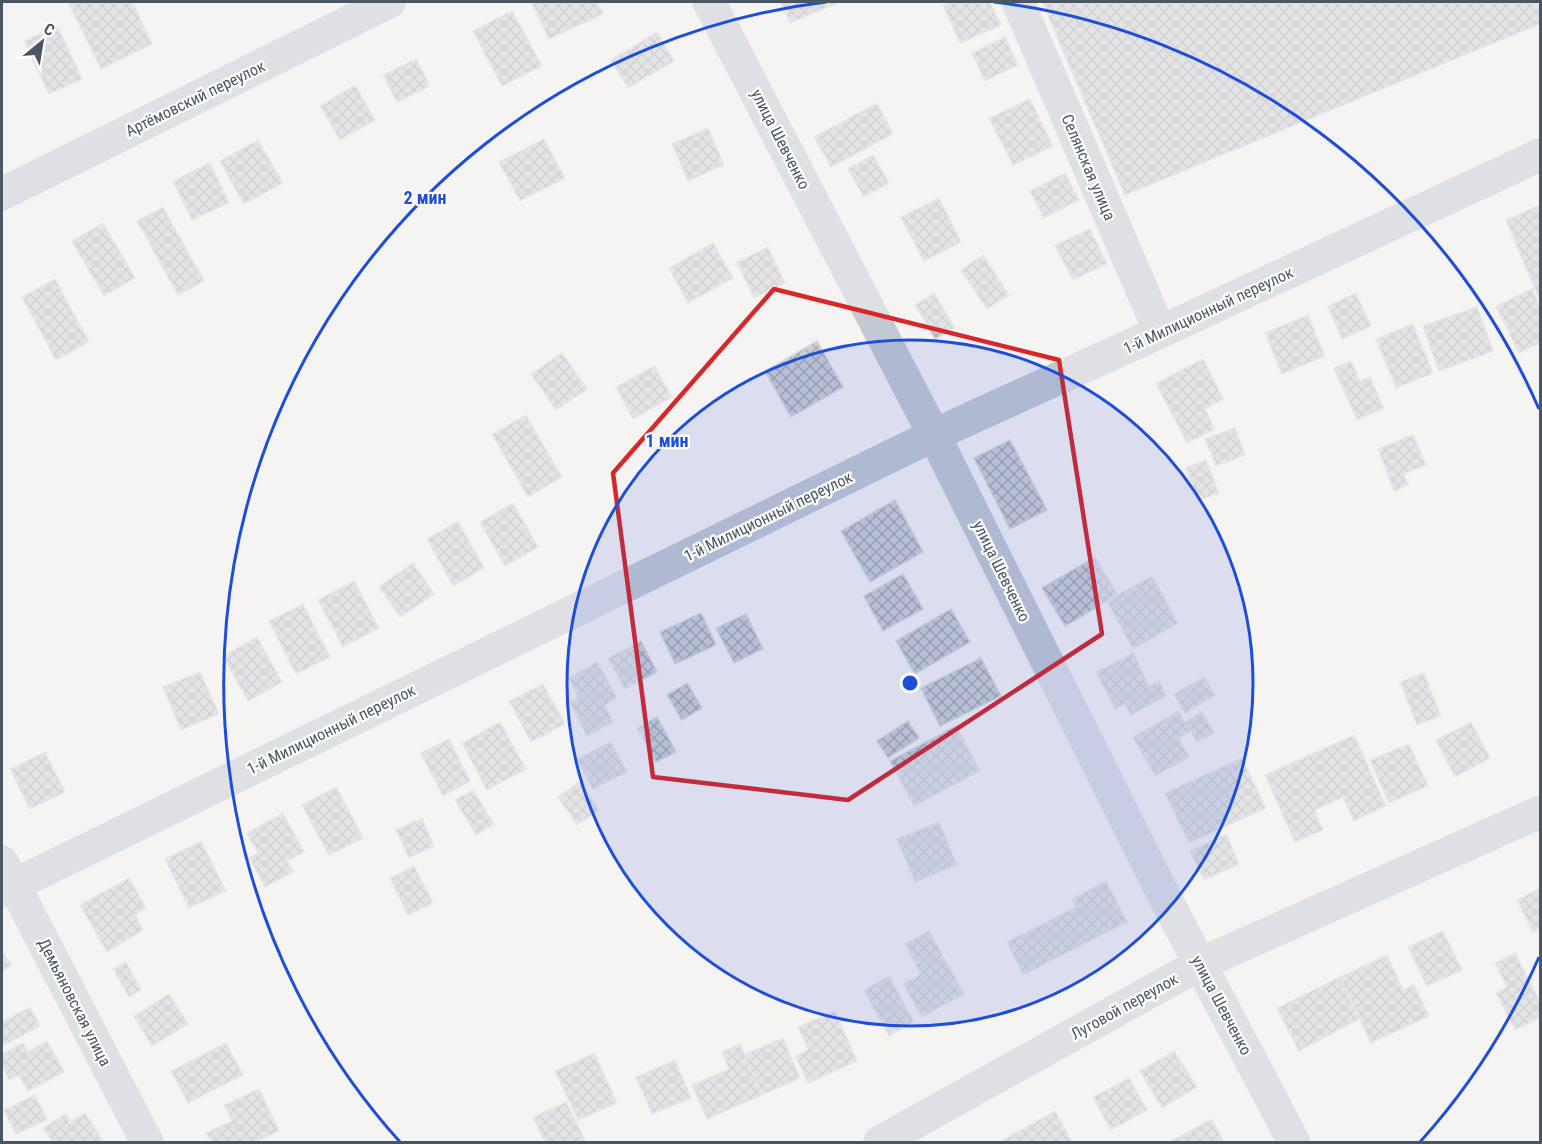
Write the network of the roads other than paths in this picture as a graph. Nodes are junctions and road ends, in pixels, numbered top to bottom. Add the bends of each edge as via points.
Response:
1 (389, 2) edge
2 (709, 2) edge
3 (1018, 2) edge
4 (1540, 155) edge
5 (2, 194) edge
6 (1160, 332) junction
7 (934, 435) junction
8 (1540, 812) edge
9 (6, 879) edge
10 (1200, 964) junction
11 (147, 1143) edge
12 (880, 1143) edge
13 (1294, 1143) edge

1 - 5 street, Артёмовский переулок
2 - 7 street, улица Шевченко
3 - 6 street, Селянская улица
4 - 6 street, 1-й Милиционный переулок
6 - 7 street, 1-й Милиционный переулок
7 - 9 street, 1-й Милиционный переулок
7 - 10 street, улица Шевченко
8 - 10 street, Луговой переулок
9 - 11 street, Демьяновская улица
10 - 12 street, Луговой переулок
10 - 13 street, улица Шевченко

